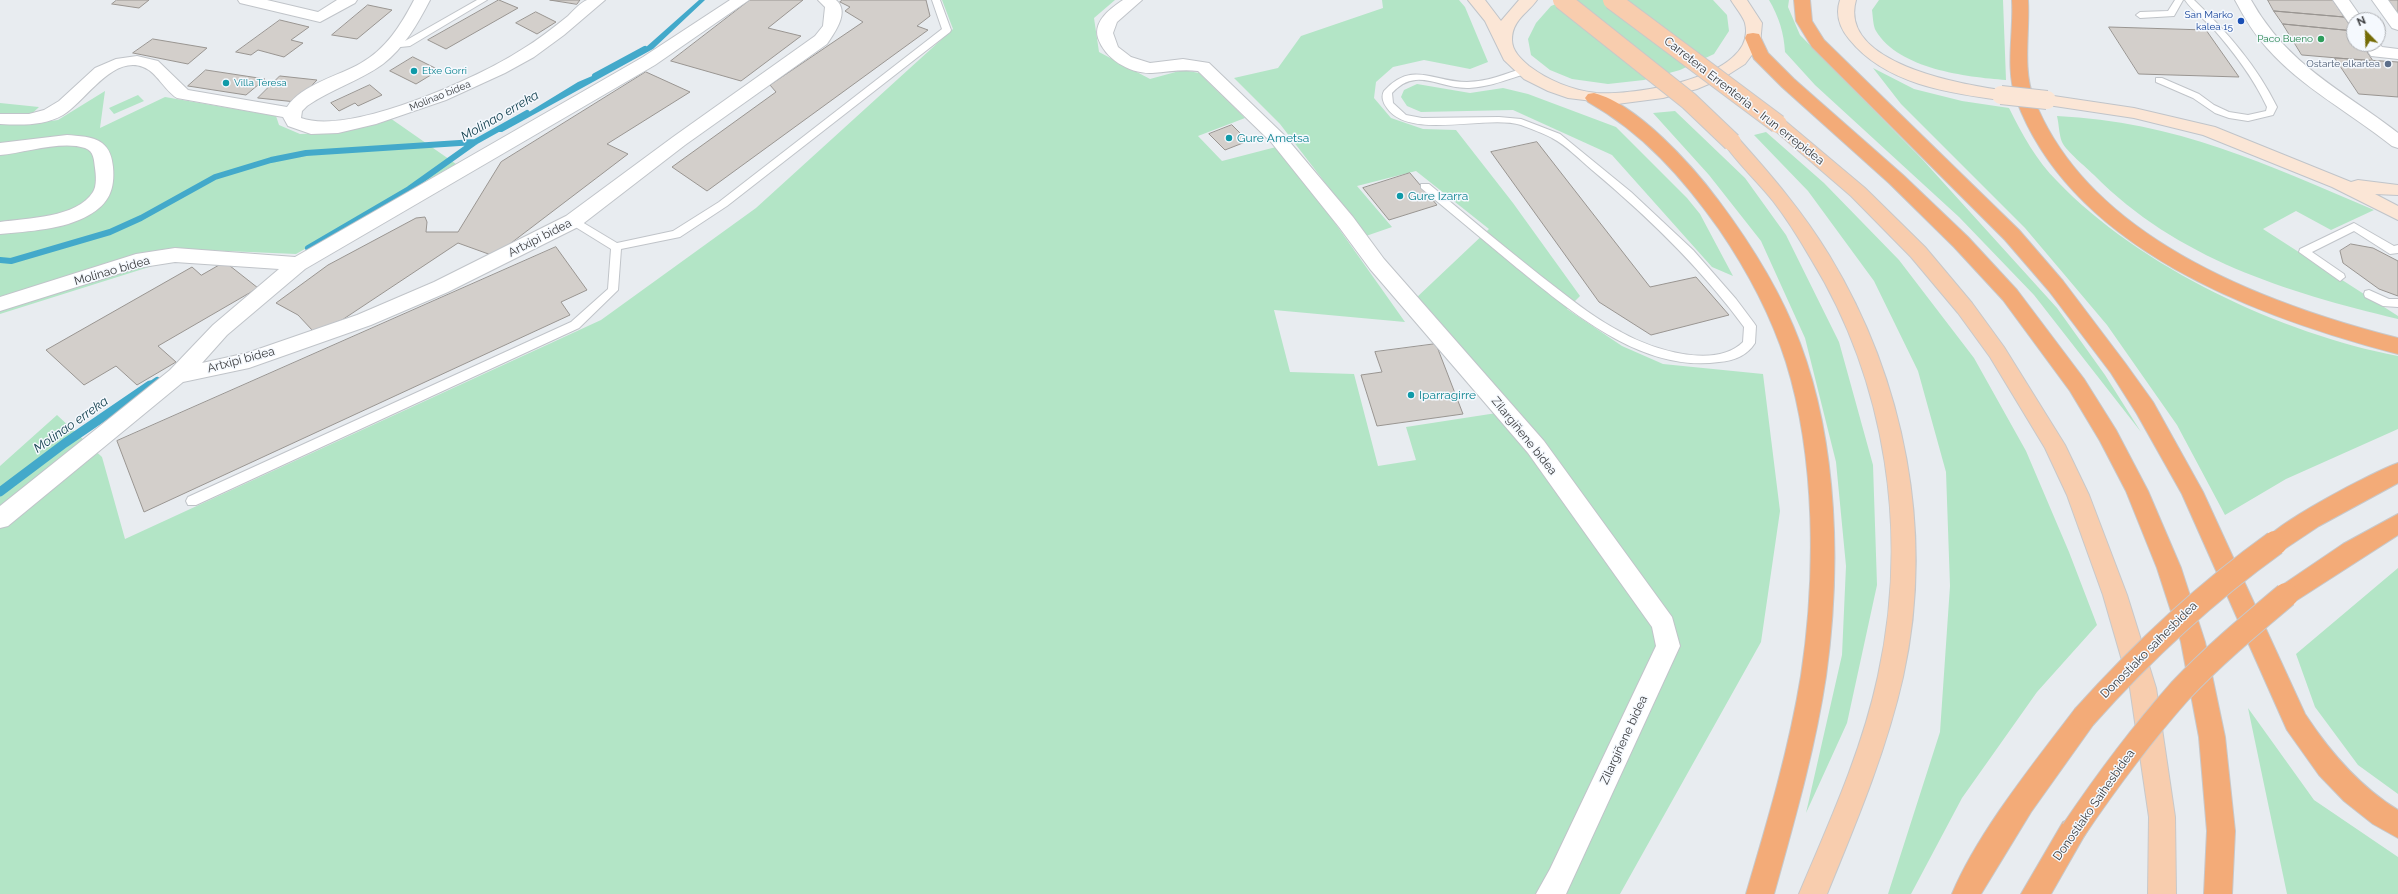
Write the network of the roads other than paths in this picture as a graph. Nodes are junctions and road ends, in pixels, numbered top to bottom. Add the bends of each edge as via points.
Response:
1 (246, 0) edge
2 (349, 0) edge
3 (422, 0) edge
4 (483, 0) edge
5 (597, 0) edge
6 (741, 0) edge
7 (826, 0) edge
8 (936, 0) edge
9 (1134, 0) edge
10 (1476, 0) edge
11 (1529, 0) edge
12 (1562, 0) edge
13 (1612, 0) edge
14 (1739, 0) edge
15 (1802, 0) edge
16 (1848, 0) edge
17 (2020, 0) edge
18 (2180, 0) edge
19 (2189, 0) edge
20 (2243, 0) edge
21 (2341, 0) edge
22 (2380, 0) edge
23 (2349, 12) edge
24 (2140, 15) dead end
25 (2398, 25) edge
26 (1753, 38) junction
27 (391, 45) junction
28 (1505, 49) junction
29 (2377, 52) edge
30 (2398, 54) edge
31 (1524, 71) junction
32 (2159, 80) dead end
33 (1594, 98) junction
34 (2341, 100) junction
35 (292, 113) junction
36 (0, 119) edge
37 (2398, 124) edge
38 (2398, 142) edge
39 (0, 149) edge
40 (2339, 183) junction
41 (1425, 186) dead end
42 (2397, 190) edge
43 (2395, 212) edge
44 (573, 221) junction
45 (0, 228) edge
46 (616, 247) junction
47 (2398, 249) edge
48 (298, 264) junction
49 (2340, 277) dead end
50 (2369, 294) dead end
51 (2398, 303) edge
52 (0, 304) edge
53 (2398, 346) edge
54 (177, 376) junction
55 (2398, 472) edge
56 (192, 501) dead end
57 (0, 519) edge
58 (2398, 523) edge
59 (2398, 825) edge
60 (1550, 894) edge
61 (1760, 894) edge
62 (1813, 894) edge
63 (1966, 894) edge
64 (2035, 894) edge
65 (2162, 894) edge
66 (2218, 894) edge

1 - 2 street via 320,17
3 - 27 street via 414,16
4 - 27 lane via 407,44
5 - 35 street, Molinao bidea via 553,36 516,60 462,88 431,100 365,121 330,128 305,128 297,125
6 - 48 street, Artxipi bidea via 649,61
7 - 44 street, Artxipi bidea via 833,6 831,26 821,40 679,141
8 - 46 lane via 947,30 723,204 676,234
9 - 60 street, Zilargiñene bidea via 1109,20 1105,33 1110,49 1125,61 1150,68 1183,64 1203,67 1277,138 1377,264 1536,447 1663,624 1668,646 1560,879
10 - 28 street via 1494,22
11 - 28 street via 1515,13 1504,30
12 - 62 main road, bridge via 1689,101 1732,142 1793,214 1815,247 1850,312 1883,396 1900,482 1904,527 1900,623 1892,673 1879,724 1861,777
13 - 65 main road, Carretera Errenteria – Irun errepidea, bridge via 1778,124 1858,192 1918,252 1965,308 2028,400 2078,495 2115,595 2143,688 2162,818
14 - 26 street via 1752,18
15 - 59 highway via 1804,21 1818,43 2012,235 2056,286 2118,368 2145,408 2192,492 2296,722 2308,742 2344,783 2366,803
16 - 40 street, bridge via 1845,8 1848,25 1867,50 1880,59 1924,79 1972,91 2134,113 2209,131
17 - 53 highway via 2021,82 2024,98 2041,136 2057,160 2099,206 2162,251 2239,293 2298,318
18 - 24 lane via 2171,14
19 - 32 lane via 2215,24 2267,95 2272,107 2270,113 2248,119 2230,115
20 - 34 street via 2282,56 2308,78
21 - 23 street
22 - 25 street
26 - 33 street via 1748,49 1729,69 1688,88 1640,98
26 - 66 highway via 1760,55 1788,83 1896,179 1961,242 2010,295 2077,385 2112,443 2137,491 2169,568 2193,642 2213,745 2221,832
27 - 35 street via 376,61 305,99
28 - 31 street
29 - 30 street
31 - 33 street via 1561,90
31 - 41 lane via 1488,83 1466,85 1423,75 1407,78 1393,84 1387,93 1388,103 1403,117 1422,121 1521,122 1557,136 1627,194 1689,253 1750,326 1749,343 1737,353 1695,359 1651,351 1625,340 1593,321 1536,278
33 - 61 highway via 1615,108 1656,141 1699,188 1738,241 1779,318 1803,384 1819,470 1821,558 1814,671 1793,776
34 - 37 street
34 - 38 street
35 - 36 street via 183,94 156,68 146,62 137,61 118,64 101,71 65,105 48,115 30,120
39 - 45 street via 70,142 89,144 103,154 105,184 101,195 87,208 68,218
40 - 42 street
40 - 43 street
42 - 43 street via 2389,192 2385,200
44 - 46 lane
44 - 54 street, Artxipi bidea via 441,287 364,320 249,360
46 - 56 lane via 613,290 575,325
47 - 49 lane via 2394,251 2354,227 2304,252
48 - 52 street, Molinao bidea via 175,255 136,261
48 - 54 street, Artxipi bidea via 220,330
50 - 51 lane via 2387,303
54 - 57 street, Artxipi bidea
55 - 63 highway, Donostiako saihesbidea, bridge via 2311,519 2275,543 2203,597 2162,634 2084,717 2026,796
58 - 64 highway, Donostiako Saihesbidea, bridge via 2286,595 2245,629 2200,672 2156,719 2113,772

